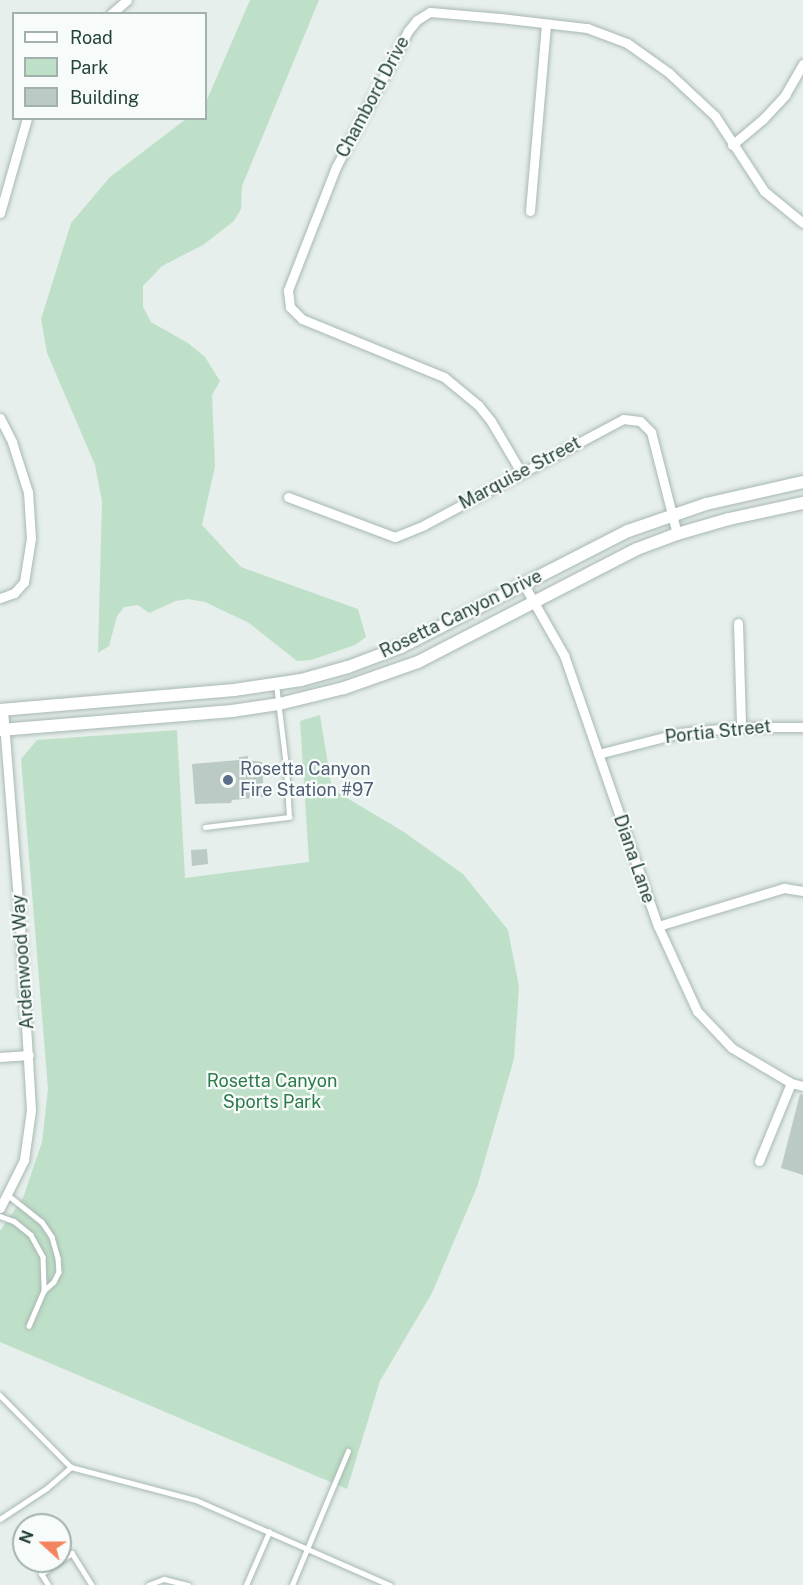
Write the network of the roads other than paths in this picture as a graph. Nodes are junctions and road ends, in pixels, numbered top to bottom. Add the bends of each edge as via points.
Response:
1 (127, 0) edge
2 (113, 12) edge
3 (546, 24) junction
4 (803, 64) edge
5 (26, 120) edge
6 (732, 145) junction
7 (4, 187) edge
8 (530, 211) dead end
9 (0, 213) edge
10 (803, 223) edge
11 (0, 418) edge
12 (521, 472) junction
13 (803, 482) edge
14 (288, 497) dead end
15 (803, 503) edge
16 (672, 515) junction
17 (677, 534) junction
18 (524, 585) junction
19 (0, 598) edge
20 (533, 603) junction
21 (738, 623) dead end
22 (276, 684) junction
23 (279, 704) junction
24 (2, 710) edge
25 (741, 727) junction
26 (803, 727) edge
27 (2, 730) edge
28 (598, 754) junction
29 (205, 827) dead end
30 (803, 891) edge
31 (658, 926) junction
32 (29, 1055) junction
33 (0, 1058) edge
34 (791, 1083) junction
35 (803, 1086) edge
36 (759, 1161) dead end
37 (8, 1196) junction
38 (0, 1208) edge
39 (0, 1216) edge
40 (44, 1291) junction
41 (29, 1326) dead end
42 (0, 1395) edge
43 (348, 1451) dead end
44 (71, 1467) junction
45 (0, 1519) edge
46 (269, 1532) junction
47 (308, 1549) junction
48 (72, 1553) edge
49 (92, 1585) edge
50 (148, 1585) edge
51 (188, 1585) edge
52 (246, 1585) edge
53 (292, 1585) edge
54 (390, 1585) edge

1 - 2 street
3 - 6 street, Chambord Drive via 587,28 627,43 669,73 715,116
3 - 8 street
3 - 12 street, Chambord Drive via 442,12 430,12 417,20 336,167 288,290 290,307 302,320 425,367 462,390 491,421
4 - 6 street via 763,119
5 - 7 street
6 - 10 street, Chambord Drive via 764,191
7 - 9 street
11 - 19 street via 21,468 31,516 24,582 14,593
12 - 14 street, Marquise Street via 395,537
12 - 16 street, Marquise Street via 622,419 640,421 651,432
13 - 16 street, Rosetta Canyon Drive
15 - 17 street, Rosetta Canyon Drive
16 - 17 street, Marquise Street
16 - 18 street, Rosetta Canyon Drive via 599,545
17 - 20 street, Rosetta Canyon Drive via 611,561
18 - 20 street, Diana Lane
18 - 22 street, Rosetta Canyon Drive via 401,647 348,667
20 - 23 street, Rosetta Canyon Drive via 418,662 344,688
20 - 28 street, Diana Lane via 564,655
21 - 25 street
22 - 23 lane
22 - 24 street, Rosetta Canyon Drive
23 - 27 street, Rosetta Canyon Drive
23 - 29 lane via 289,817
24 - 27 street, Ardenwood Way
25 - 26 street, Portia Street
25 - 28 street, Portia Street via 680,733
27 - 32 street, Ardenwood Way
28 - 31 street, Diana Lane
30 - 31 street via 784,888
31 - 34 street, Diana Lane via 697,1011 732,1048
32 - 33 street
32 - 37 street, Ardenwood Way via 28,1140
34 - 35 street, Diana Lane
34 - 36 street
37 - 38 street, Ardenwood Way
37 - 40 lane via 42,1222 52,1238 58,1272
39 - 40 lane via 22,1227 41,1250
40 - 41 lane
42 - 44 lane
43 - 47 lane
44 - 45 lane
44 - 46 lane via 196,1500
46 - 47 lane
46 - 52 lane
47 - 53 lane
47 - 54 lane
48 - 49 lane
50 - 51 lane via 164,1579

